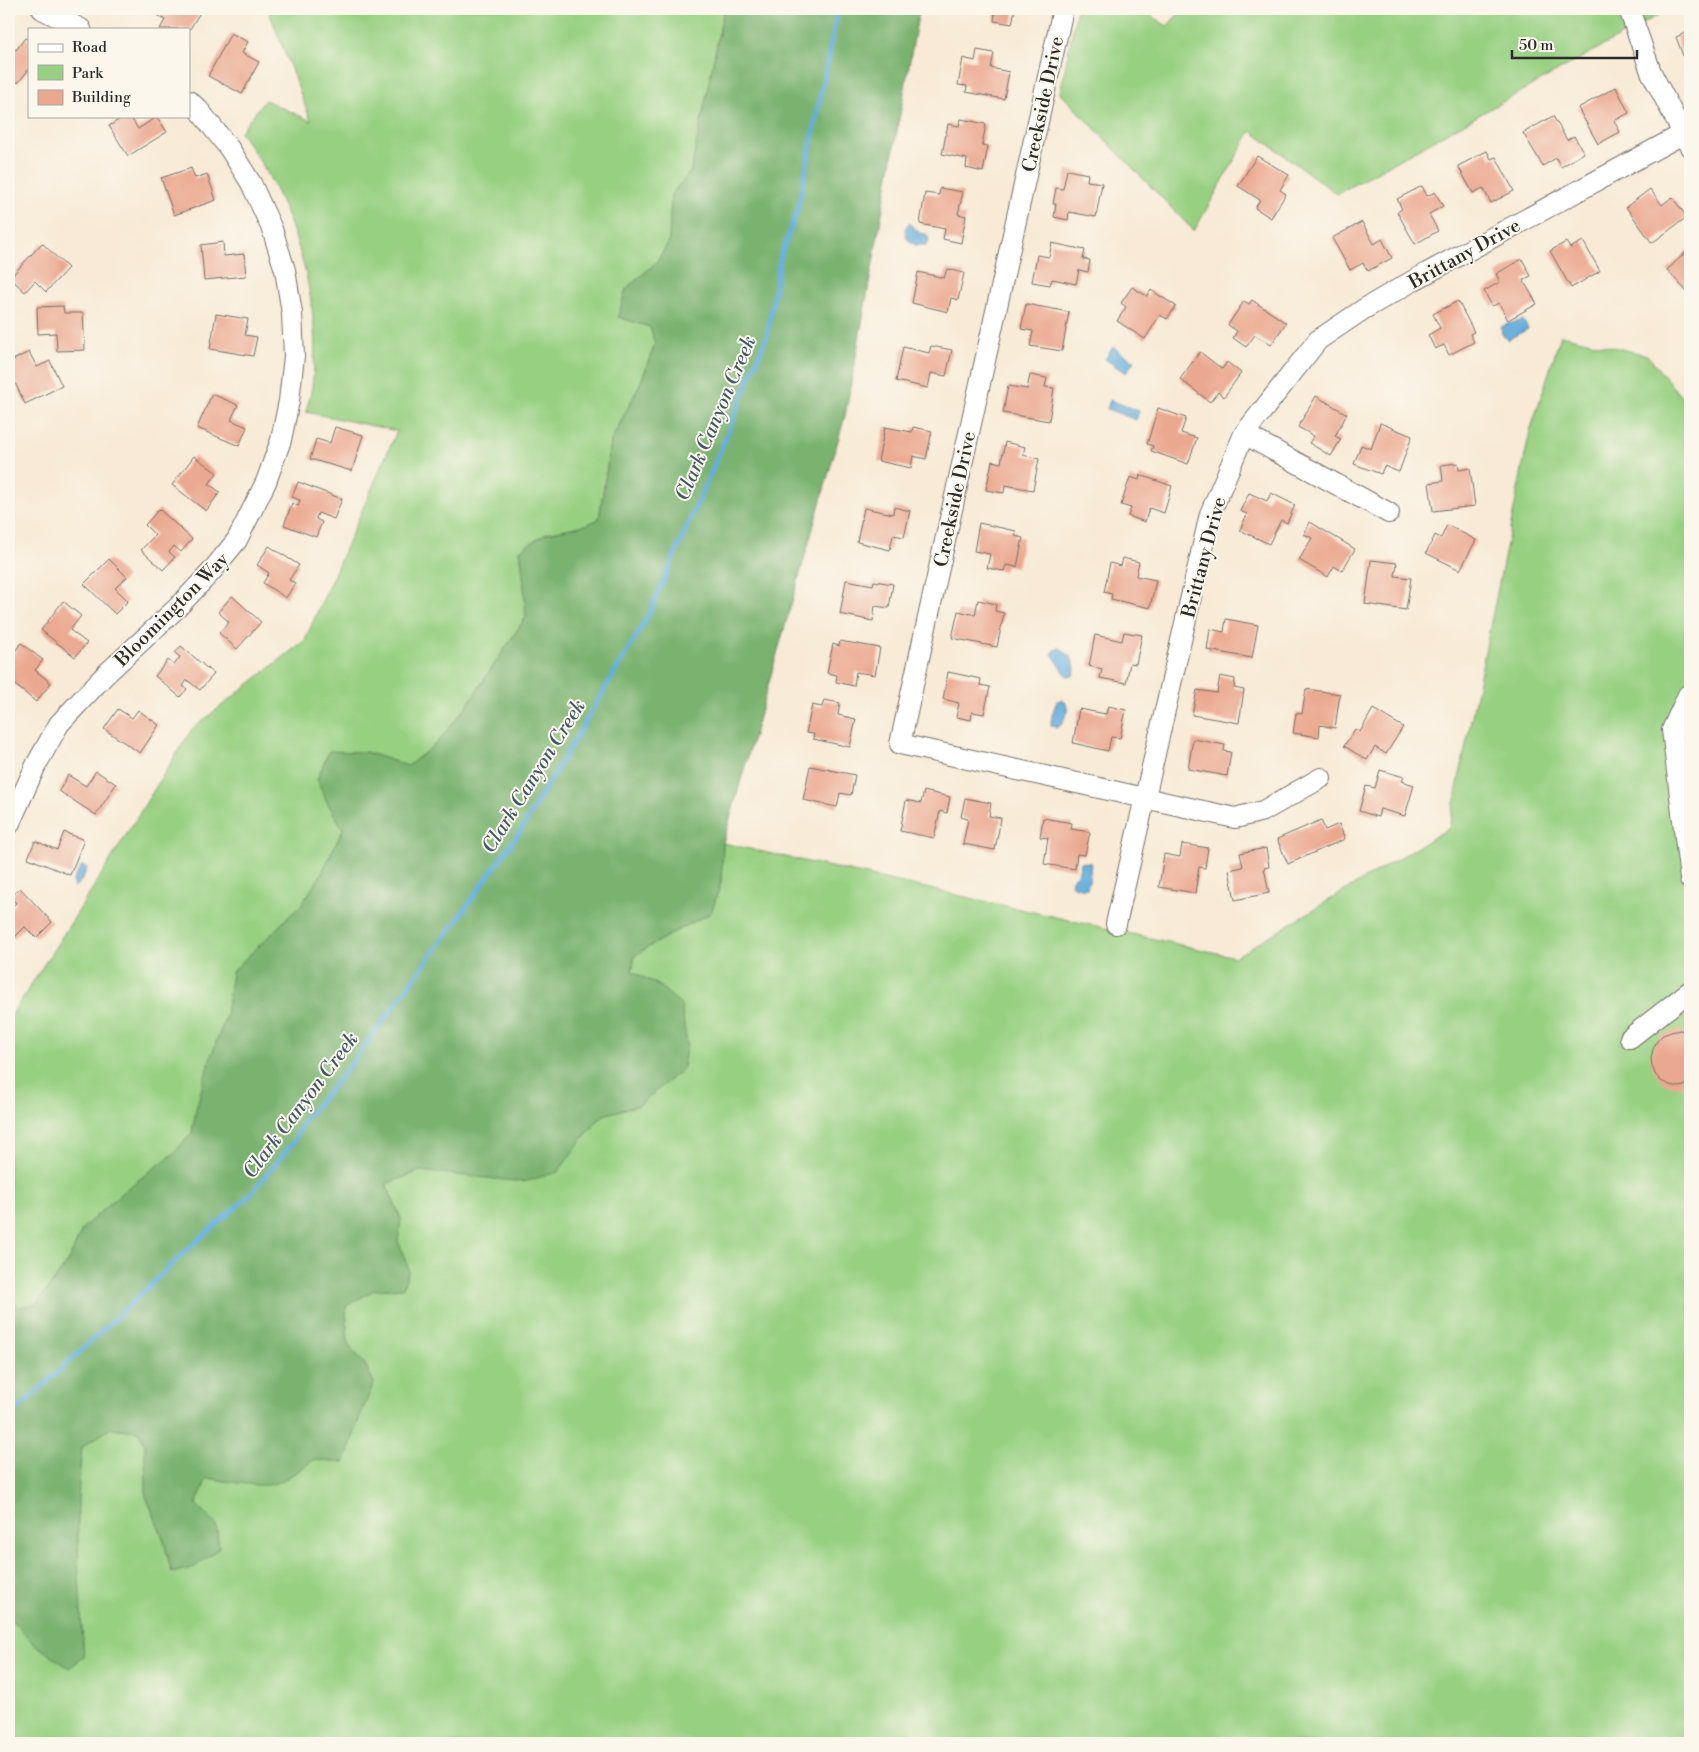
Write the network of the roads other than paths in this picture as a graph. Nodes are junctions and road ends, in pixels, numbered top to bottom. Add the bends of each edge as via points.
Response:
1 (42, 9) edge
2 (1063, 9) edge
3 (1629, 9) edge
4 (79, 28) edge
5 (190, 102) edge
6 (1688, 137) edge
7 (1244, 434) junction
8 (1389, 513) dead end
9 (1690, 694) edge
10 (1320, 778) dead end
11 (1145, 798) junction
12 (9, 825) edge
13 (1690, 879) edge
14 (1116, 924) dead end
15 (1690, 991) edge
16 (1630, 1038) dead end

1 - 4 street
2 - 11 street, Creekside Drive via 900,744
3 - 6 street via 1651,72
5 - 12 street, Bloomington Way via 229,148 251,183 272,229 285,270 294,356 281,440 266,482 237,540 178,607 105,675 59,724
6 - 7 street, Brittany Drive via 1364,309 1318,340
7 - 8 street
7 - 11 street, Brittany Drive via 1210,514
9 - 13 street via 1672,730
10 - 11 street via 1263,811 1235,818
11 - 14 street, Brittany Drive
15 - 16 street

